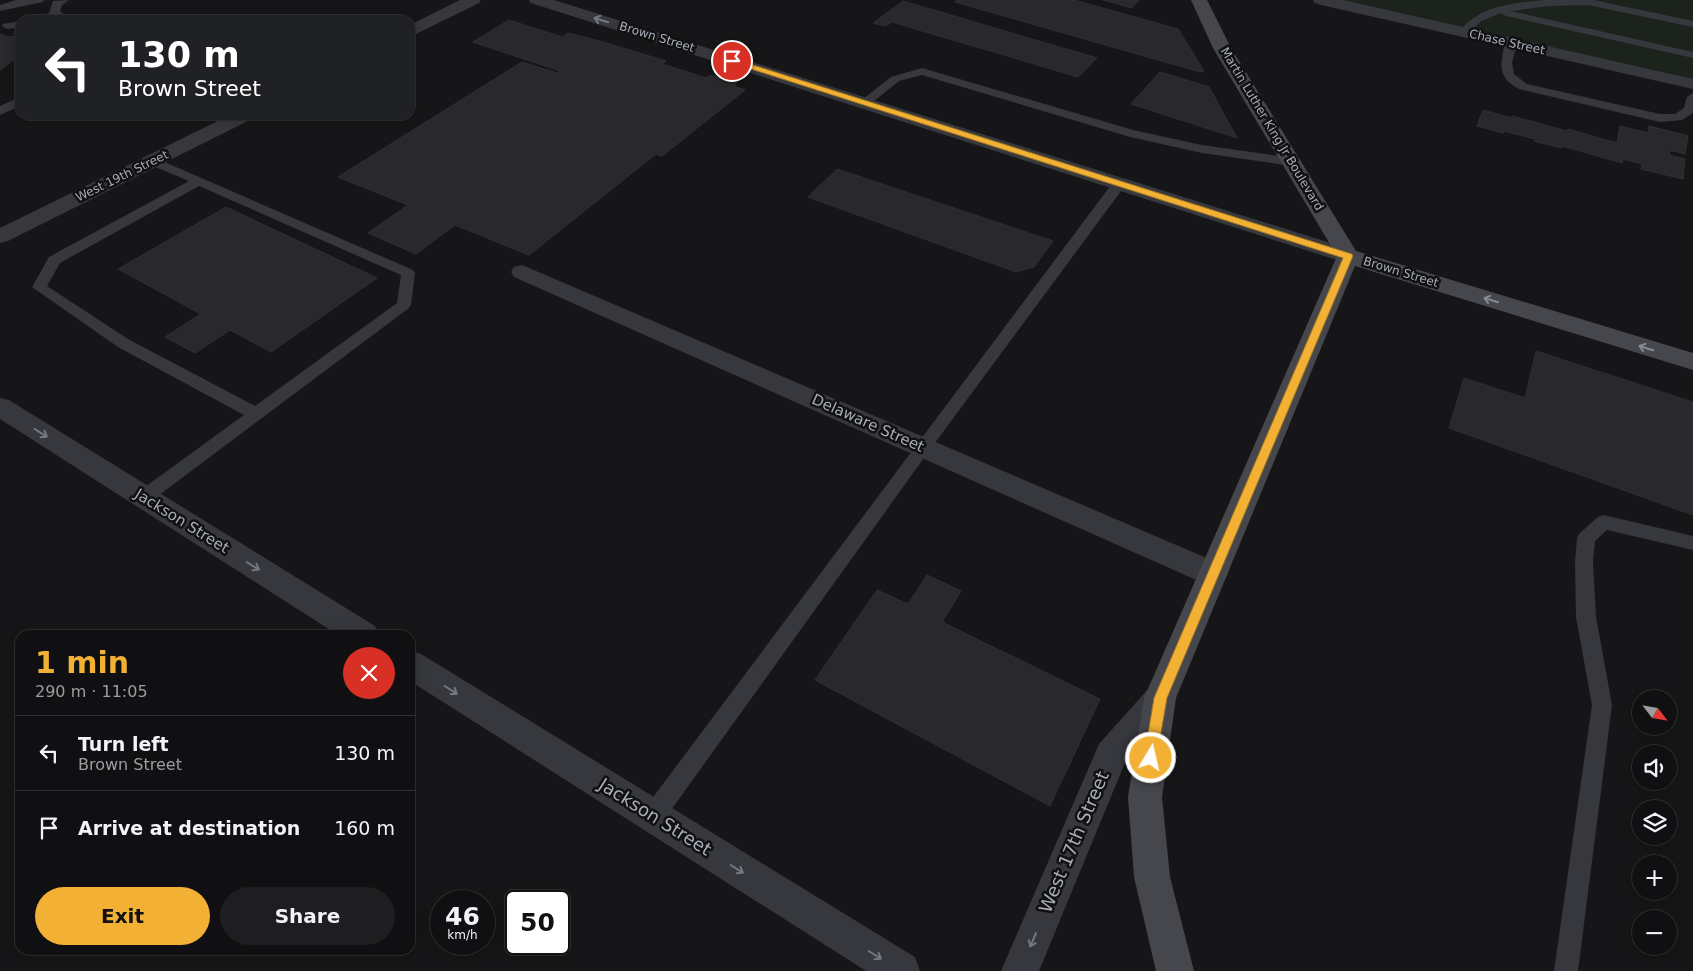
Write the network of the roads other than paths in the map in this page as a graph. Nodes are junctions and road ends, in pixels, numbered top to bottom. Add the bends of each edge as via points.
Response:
1 (39, 0) edge
2 (44, 0) edge
3 (473, 0) edge
4 (536, 0) edge
5 (1199, 0) edge
6 (1321, 0) edge
7 (0, 8) edge
8 (61, 9) edge
9 (1497, 11) junction
10 (47, 15) edge
11 (1693, 24) edge
12 (15, 25) edge
13 (7, 26) dead end
14 (415, 29) edge
15 (1464, 32) junction
16 (1511, 43) junction
17 (1693, 55) edge
18 (1693, 84) edge
19 (1693, 97) edge
20 (864, 103) junction
21 (15, 104) edge
22 (0, 111) edge
23 (235, 120) edge
24 (153, 161) junction
25 (1292, 162) junction
26 (199, 181) junction
27 (1120, 184) junction
28 (0, 236) edge
29 (1348, 256) junction
30 (522, 272) dead end
31 (1693, 362) edge
32 (0, 407) edge
33 (256, 414) junction
34 (923, 447) junction
35 (144, 497) junction
36 (1693, 543) edge
37 (1213, 574) junction
38 (356, 630) edge
39 (415, 667) edge
40 (1160, 698) junction
41 (653, 816) junction
42 (901, 971) edge
43 (1020, 971) edge
44 (1174, 971) edge
45 (1566, 971) edge

1 - 7 lane
2 - 8 lane
3 - 14 street
20 -> 4 street, Brown Street
5 - 25 main road, Martin Luther King Jr Boulevard via 1222,48
6 - 15 street, Chase Street
8 - 10 lane
9 - 11 lane via 1573,0
9 - 15 lane via 1478,18
9 - 17 lane
12 - 13 lane
15 - 16 street, Chase Street
16 - 18 street, Chase Street
16 - 19 lane via 1506,62 1508,72 1512,82 1523,88 1660,118 1678,117 1690,110
20 - 25 lane via 895,79 922,71 1130,133 1202,149
20 - 27 street, Brown Street
21 - 22 lane
23 - 24 street, West 19th Street
24 - 26 lane
24 - 28 street, West 19th Street
25 - 29 main road, Martin Luther King Jr Boulevard
26 - 33 lane via 408,273 404,305
26 - 33 lane via 54,260 39,287 123,343
27 - 29 street, Brown Street
27 - 34 lane
31 -> 29 main road, Brown Street
29 - 37 main road, West 17th Street
30 - 34 street, Delaware Street
32 -> 35 street, Jackson Street
33 - 35 lane
34 - 37 street, Delaware Street
34 - 41 lane
35 -> 38 street, Jackson Street
36 - 45 lane via 1604,522 1586,538 1586,618 1602,705
37 - 40 main road, West 17th Street
39 -> 41 street, Jackson Street
40 -> 43 street, West 17th Street via 1112,755
40 - 44 main road, West 17th Street via 1145,797 1152,877
41 -> 42 street, Jackson Street

